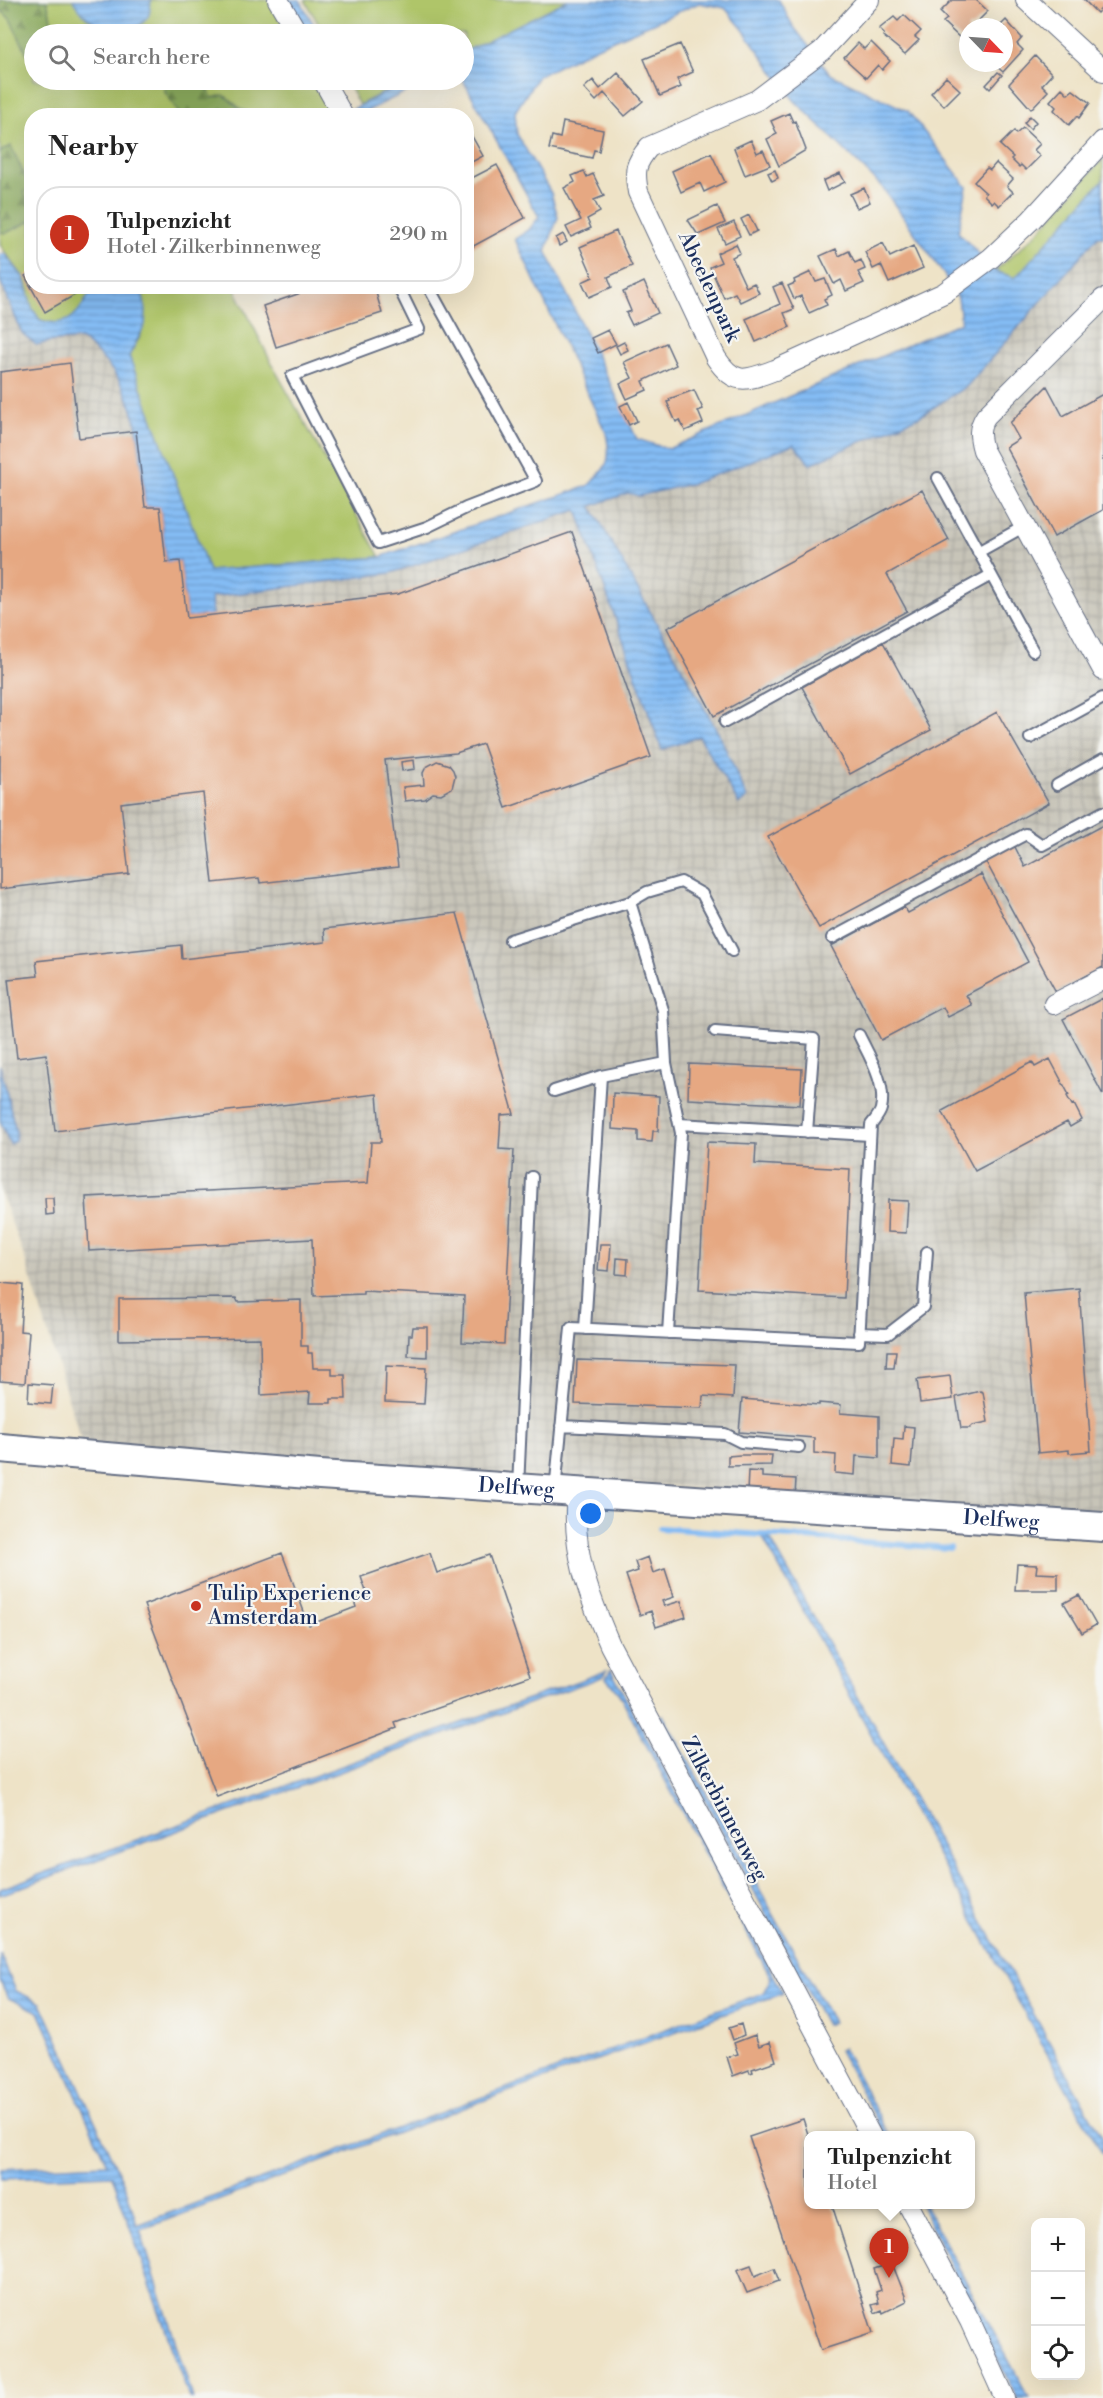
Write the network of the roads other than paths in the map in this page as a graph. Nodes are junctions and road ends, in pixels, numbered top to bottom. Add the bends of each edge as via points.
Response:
1 (278, 0) edge
2 (869, 0) edge
3 (1026, 0) edge
4 (292, 24) edge
5 (1103, 71) edge
6 (329, 90) edge
7 (339, 108) edge
8 (1103, 141) edge
9 (402, 294) edge
10 (432, 294) edge
11 (1103, 298) edge
12 (938, 478) dead end
13 (1025, 526) junction
14 (978, 552) junction
15 (991, 575) junction
16 (1033, 651) dead end
17 (1103, 670) edge
18 (1103, 698) edge
19 (725, 722) dead end
20 (1030, 738) dead end
21 (1103, 759) edge
22 (1058, 785) dead end
23 (1103, 812) edge
24 (630, 902) junction
25 (832, 938) dead end
26 (510, 940) dead end
27 (732, 951) dead end
28 (1103, 979) edge
29 (1054, 1004) dead end
30 (715, 1031) dead end
31 (859, 1035) dead end
32 (666, 1062) junction
33 (601, 1076) junction
34 (554, 1091) dead end
35 (679, 1124) junction
36 (807, 1132) junction
37 (870, 1135) junction
38 (532, 1177) dead end
39 (927, 1252) dead end
40 (585, 1329) junction
41 (668, 1333) junction
42 (859, 1333) junction
43 (561, 1426) junction
44 (799, 1447) dead end
45 (0, 1448) edge
46 (518, 1488) junction
47 (566, 1492) junction
48 (1103, 1527) edge
49 (868, 2131) edge
50 (910, 2209) edge
51 (1005, 2398) edge

1 - 4 street
2 - 8 street, Abeelenpark via 822,51 757,100 649,147 638,160 634,173 638,192 716,358 724,370 740,380 775,370 944,293 991,258 1031,220
3 - 5 street
6 - 7 street
9 - 10 lane via 419,329 291,376 378,543 427,527 536,481
11 - 13 street via 980,425 983,450
12 - 14 lane
13 - 14 lane
13 - 17 street
14 - 15 lane
15 - 16 lane
15 - 19 lane
18 - 20 lane
21 - 22 lane
23 - 25 lane via 1042,845 1026,834
24 - 26 lane
24 - 27 lane via 647,892 681,882 702,894
24 - 32 lane via 663,1010
28 - 29 street
30 - 36 lane via 814,1038
31 - 37 lane via 881,1088 881,1110 871,1125
32 - 33 lane
32 - 35 lane
33 - 34 lane
33 - 40 lane
35 - 36 lane
35 - 41 lane
36 - 37 lane
37 - 42 lane
38 - 46 lane
39 - 42 lane via 923,1307 888,1334
40 - 41 lane
40 - 43 lane via 572,1328
41 - 42 lane via 859,1342
43 - 44 lane via 725,1434 741,1442
43 - 47 lane
45 - 46 main road, Delfweg
46 - 47 main road, Delfweg
47 - 48 main road, Delfweg
47 - 49 street, Zilkerbinnenweg via 589,1597 610,1646
50 - 51 street via 970,2321

